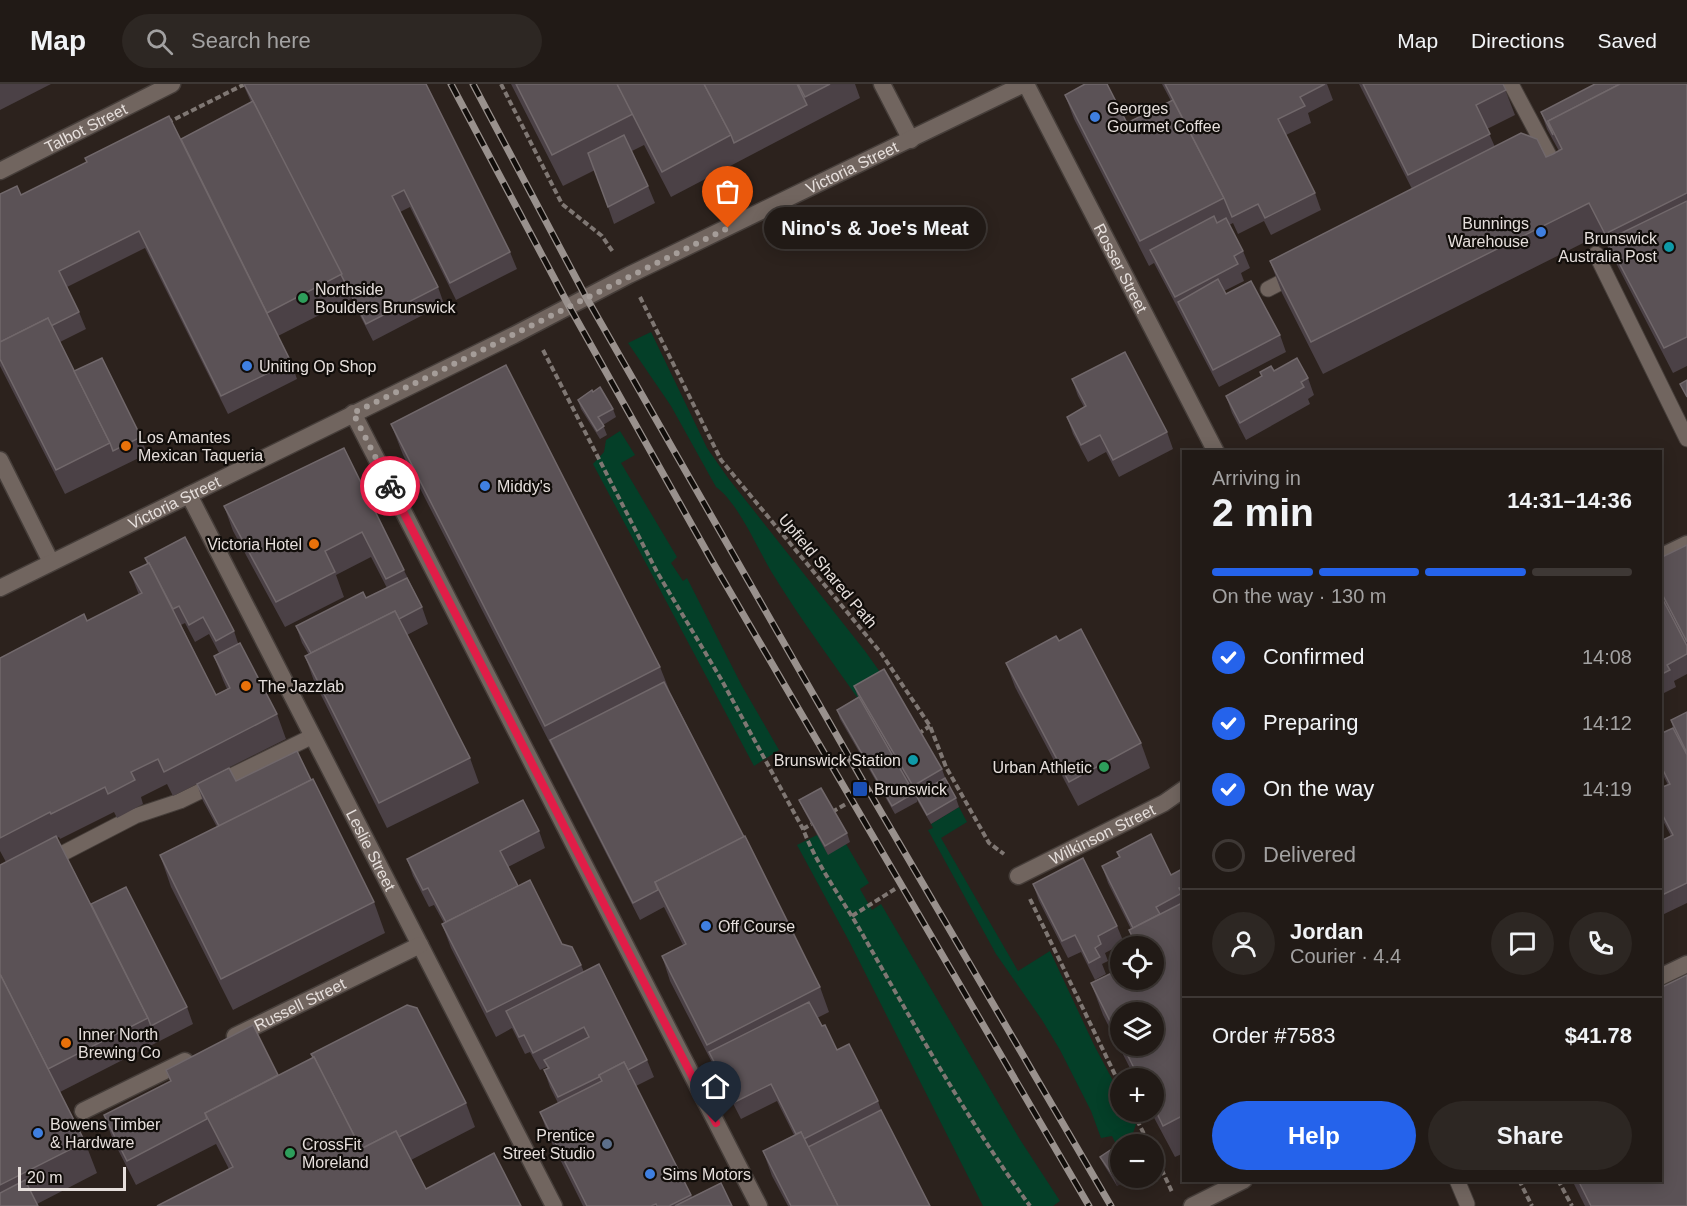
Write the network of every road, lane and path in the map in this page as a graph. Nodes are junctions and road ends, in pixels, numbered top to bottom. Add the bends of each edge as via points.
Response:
1 (172, 84) edge
2 (245, 84) edge
3 (501, 84) edge
4 (882, 84) edge
5 (1025, 84) edge
6 (1511, 84) edge
7 (160, 127) edge
8 (911, 140) junction
9 (0, 171) edge
10 (1560, 177) edge
11 (1596, 254) dead end
12 (1310, 267) edge
13 (629, 275) junction
14 (1268, 289) dead end
15 (531, 326) junction
16 (353, 413) junction
17 (1687, 439) edge
18 (1215, 450) edge
19 (0, 460) edge
20 (189, 495) junction
21 (1687, 544) edge
22 (1662, 556) edge
23 (51, 562) junction
24 (0, 588) edge
25 (930, 726) junction
26 (313, 736) junction
27 (909, 739) edge
28 (1182, 790) edge
29 (846, 804) dead end
30 (829, 814) edge
31 (820, 819) edge
32 (803, 829) junction
33 (32, 869) edge
34 (1018, 876) junction
35 (895, 889) dead end
36 (852, 916) junction
37 (420, 945) junction
38 (1687, 964) edge
39 (1662, 976) edge
40 (221, 1043) edge
41 (200, 1053) edge
42 (1112, 1068) edge
43 (83, 1111) dead end
44 (1164, 1175) edge
45 (1240, 1182) edge
46 (1458, 1182) edge
47 (1520, 1182) edge
48 (1559, 1182) edge
49 (1174, 1197) dead end
50 (1467, 1204) dead end
51 (554, 1206) edge
52 (759, 1206) edge
53 (1030, 1206) edge
54 (1192, 1206) edge
55 (1532, 1206) edge
56 (1572, 1206) edge

1 - 9 street, Talbot Street
2 - 7 path
3 - 13 path, Upfield Shared Path via 562,204 602,236
4 - 8 street
5 - 8 street, Victoria Street
5 - 18 street, Rosser Street
6 - 10 lane via 1539,151
8 - 13 street, Victoria Street
11 - 17 lane
12 - 14 lane
13 - 15 street, Victoria Street
13 - 25 path, Upfield Shared Path via 721,460 881,653
15 - 16 street, Victoria Street
15 - 32 path via 657,572
16 - 20 street, Victoria Street
16 - 52 street
19 - 23 street
20 - 23 street, Victoria Street
20 - 26 street, Leslie Street
21 - 22 street
23 - 24 street, Victoria Street
25 - 27 path
25 - 34 path, Upfield Shared Path via 946,767 988,843 1007,857
26 - 33 lane via 180,801 135,816
26 - 37 street, Leslie Street
28 - 34 street, Wilkinson Street
29 - 30 path
31 - 32 path
32 - 36 path
34 - 42 path, Upfield Shared Path
35 - 36 path
36 - 53 path via 927,1047
37 - 40 street, Russell Street
37 - 51 street, Leslie Street
38 - 39 street
41 - 43 street
44 - 49 path
45 - 54 street
46 - 50 lane
47 - 55 path
48 - 56 path

